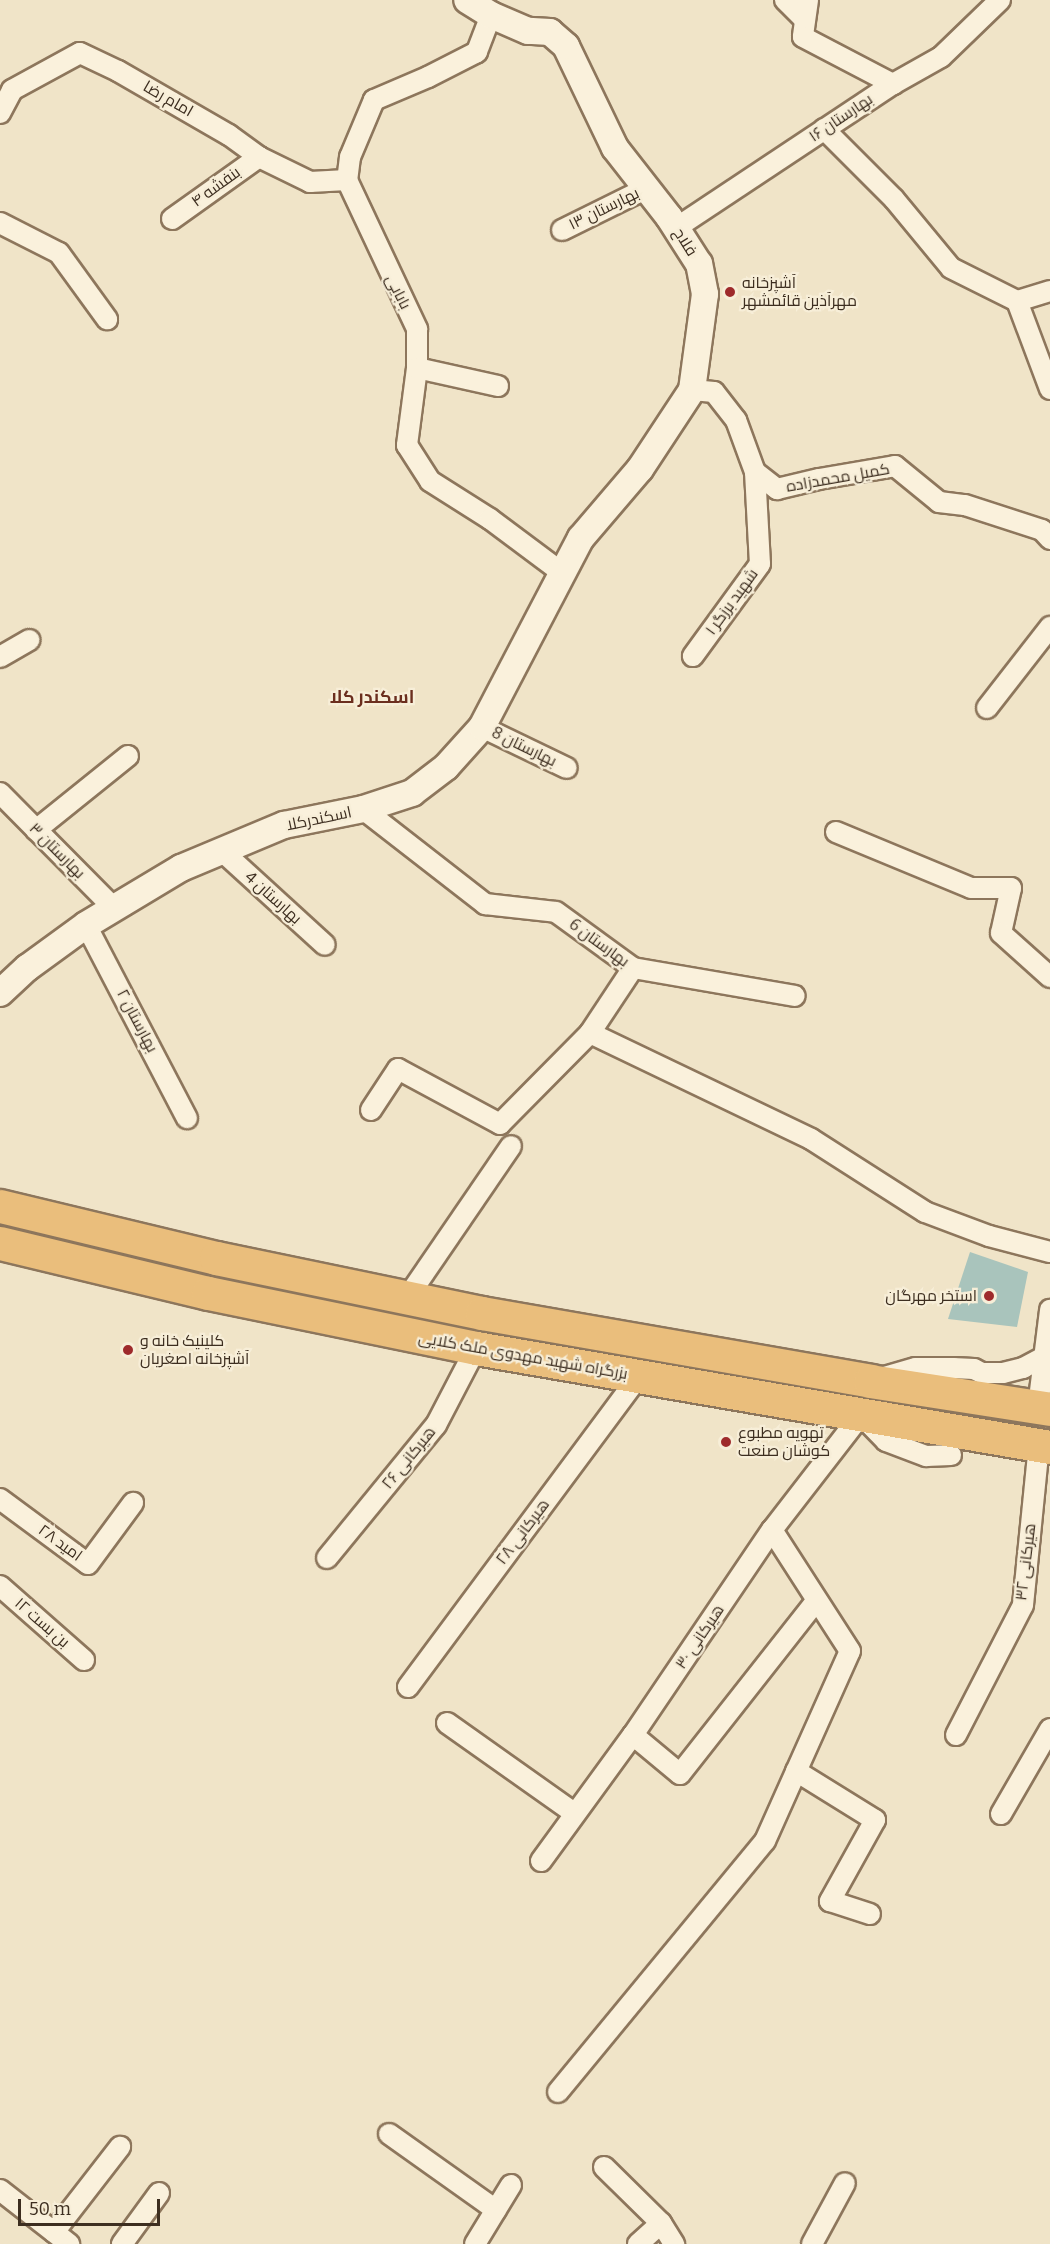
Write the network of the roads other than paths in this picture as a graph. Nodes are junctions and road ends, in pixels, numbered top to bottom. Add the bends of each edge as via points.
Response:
1 (467, 0) edge
2 (785, 0) edge
3 (1000, 0) edge
4 (807, 10) edge
5 (491, 15) junction
6 (893, 84) junction
7 (0, 113) edge
8 (824, 129) junction
9 (260, 157) junction
10 (347, 180) junction
11 (647, 188) junction
12 (172, 219) dead end
13 (0, 223) edge
14 (676, 228) junction
15 (562, 230) dead end
16 (1050, 291) edge
17 (1017, 301) junction
18 (107, 319) dead end
19 (417, 368) junction
20 (498, 387) dead end
21 (1050, 389) edge
22 (692, 390) junction
23 (755, 472) junction
24 (1050, 539) edge
25 (561, 572) junction
26 (1050, 627) edge
27 (29, 640) dead end
28 (693, 656) dead end
29 (0, 657) edge
30 (987, 708) dead end
31 (482, 727) junction
32 (128, 756) dead end
33 (567, 768) dead end
34 (0, 793) edge
35 (363, 809) junction
36 (36, 830) junction
37 (836, 832) dead end
38 (222, 851) junction
39 (114, 908) junction
40 (86, 925) junction
41 (325, 945) dead end
42 (633, 968) junction
43 (1050, 976) edge
44 (0, 993) edge
45 (795, 996) dead end
46 (590, 1033) junction
47 (371, 1110) dead end
48 (187, 1118) dead end
49 (511, 1146) dead end
50 (0, 1206) edge
51 (0, 1243) edge
52 (1050, 1252) edge
53 (407, 1299) junction
54 (1050, 1310) edge
55 (476, 1348) junction
56 (1044, 1357) junction
57 (638, 1377) junction
58 (870, 1381) junction
59 (1044, 1408) edge
60 (861, 1415) junction
61 (1044, 1447) edge
62 (951, 1455) dead end
63 (0, 1499) edge
64 (133, 1503) dead end
65 (772, 1530) junction
66 (327, 1558) dead end
67 (0, 1586) edge
68 (817, 1600) junction
69 (84, 1660) dead end
70 (408, 1687) dead end
71 (447, 1724) dead end
72 (1050, 1729) edge
73 (633, 1735) junction
74 (957, 1735) dead end
75 (796, 1771) junction
76 (574, 1814) junction
77 (1001, 1814) dead end
78 (541, 1861) dead end
79 (870, 1914) dead end
80 (558, 2092) dead end
81 (389, 2134) dead end
82 (120, 2147) dead end
83 (604, 2167) dead end
84 (845, 2183) dead end
85 (511, 2185) dead end
86 (0, 2190) edge
87 (159, 2193) dead end
88 (496, 2210) junction
89 (661, 2223) junction
90 (61, 2238) edge
91 (122, 2244) edge
92 (475, 2244) edge
93 (638, 2244) edge
94 (674, 2244) edge
95 (812, 2244) edge

1 - 5 street, فلاح
2 - 4 street
3 - 6 street, بهارستان ۱۶ via 941,57
4 - 6 street via 803,37
5 - 10 street via 477,52 374,100 350,157
5 - 11 street, فلاح via 528,31 550,32 567,46 615,148
6 - 8 street, بهارستان ۱۶
7 - 9 street, امام رضا via 12,90 80,53 219,129
8 - 14 street, بهارستان ۱۶
8 - 17 street via 894,199 951,268
9 - 10 street, امام رضا via 310,182
9 - 12 street, بنفشه ۴
10 - 19 street, بابایی via 417,329
11 - 14 street, فلاح
11 - 15 street, بهارستان ۱۳
13 - 18 street via 59,253
14 - 22 street, فلاح via 699,264 705,294
16 - 17 street
17 - 21 street
19 - 20 street
19 - 25 street, بابایی via 407,445 430,481
22 - 23 street, شهید برزگر ۱ via 714,392 736,420
22 - 25 street, فلاح via 640,469 581,538
23 - 24 street, کمیل محمدزاده via 777,489 895,466 939,502 965,505 1042,530
23 - 28 street, شهید برزگر ۱ via 760,564
25 - 31 street, اسکندرکلا
26 - 30 street
27 - 29 street
31 - 33 street, بهارستان 8
31 - 35 street, اسکندرکلا via 446,766 412,792
32 - 36 street
34 - 36 street, بهارستان ۳
35 - 38 street, اسکندرکلا via 284,825
35 - 42 street, بهارستان 6 via 485,904 556,912
36 - 39 street, بهارستان ۳
37 - 43 street via 971,888 1011,888 1001,933
38 - 39 street, اسکندرکلا via 181,868
38 - 41 street, بهارستان 4
39 - 40 street, اسکندرکلا
40 - 44 street, اسکندرکلا
40 - 48 street, بهارستان ۲
42 - 45 street, بهارستان 6
42 - 46 street
46 - 47 street via 500,1124 398,1069
46 - 52 street via 811,1140 925,1212 989,1236
49 - 53 street
50 - 53 highway
51 - 55 highway, بزرگراه شهید مهدوی ملک کلایی via 208,1293
53 - 58 highway
54 - 56 street
55 - 57 highway, بزرگراه شهید مهدوی ملک کلایی
55 - 66 street, هیرکانی ۲۶ via 436,1425
56 - 58 street via 1003,1373 916,1368
56 - 59 street
57 - 60 highway, بزرگراه شهید مهدوی ملک کلایی
57 - 70 street, هیرکانی ۲۸
58 - 59 highway
60 - 61 highway, بزرگراه شهید مهدوی ملک کلایی
60 - 62 street via 886,1441 926,1456
60 - 65 street, هیرکانی ۳۰
61 - 74 street, هیرکانی ۳۲ via 1023,1605
63 - 64 street, امید ۲۸ via 88,1563
65 - 68 street
65 - 73 street, هیرکانی ۳۰
67 - 69 street, بن بست ۱۲
68 - 73 street via 680,1774
68 - 75 street via 850,1651
71 - 76 street
72 - 77 street
73 - 76 street, هیرکانی ۳۰
75 - 79 street via 875,1820 830,1901
75 - 80 street via 765,1841
76 - 78 street, هیرکانی ۳۰
81 - 88 street
82 - 90 street
83 - 89 street
84 - 95 street
85 - 88 street
86 - 90 street
87 - 91 street
88 - 92 street
89 - 93 street
89 - 94 street

